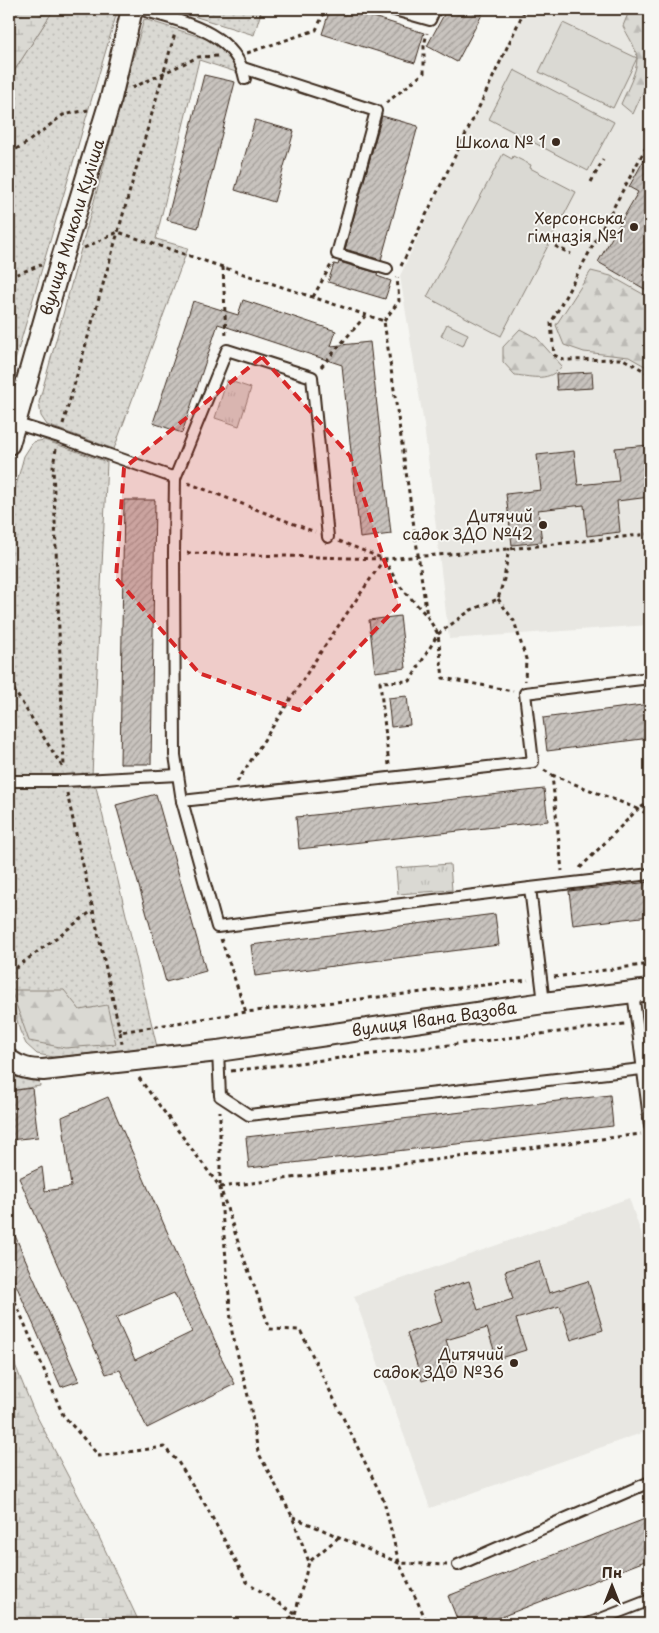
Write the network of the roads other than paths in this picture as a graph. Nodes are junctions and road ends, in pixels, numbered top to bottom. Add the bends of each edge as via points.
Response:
1 (132, 9) edge
2 (139, 9) edge
3 (391, 9) edge
4 (435, 9) edge
5 (243, 68) junction
6 (245, 79) dead end
7 (387, 269) dead end
8 (14, 423) junction
9 (9, 444) edge
10 (176, 478) junction
11 (328, 537) road end
12 (650, 678) edge
13 (178, 776) junction
14 (9, 781) edge
15 (182, 801) junction
16 (650, 874) edge
17 (530, 888) junction
18 (642, 991) edge
19 (544, 1003) junction
20 (218, 1050) junction
21 (9, 1060) edge
22 (647, 1068) edge
23 (650, 1126) edge
24 (650, 1482) edge
25 (458, 1565) road end
26 (649, 1604) edge
27 (588, 1624) edge

1 - 8 street, вулиця Миколи Куліша via 111,98
2 - 5 lane via 215,36 229,46
3 - 4 lane via 430,20
5 - 6 lane
5 - 7 lane via 376,112 336,254
8 - 9 street, вулиця Миколи Куліша
8 - 10 lane
10 - 11 lane via 227,350 312,377
10 - 13 lane via 175,755
12 - 15 lane via 524,693 533,762
13 - 14 lane
13 - 15 lane
15 - 17 lane via 217,927
16 - 17 lane
17 - 19 lane
18 - 19 street, вулиця Івана Вазова
18 - 22 lane via 638,1022
19 - 20 street, вулиця Івана Вазова
20 - 21 street via 43,1070 16,1066
20 - 22 lane via 220,1096 249,1115
22 - 23 lane
24 - 25 lane
26 - 27 lane

